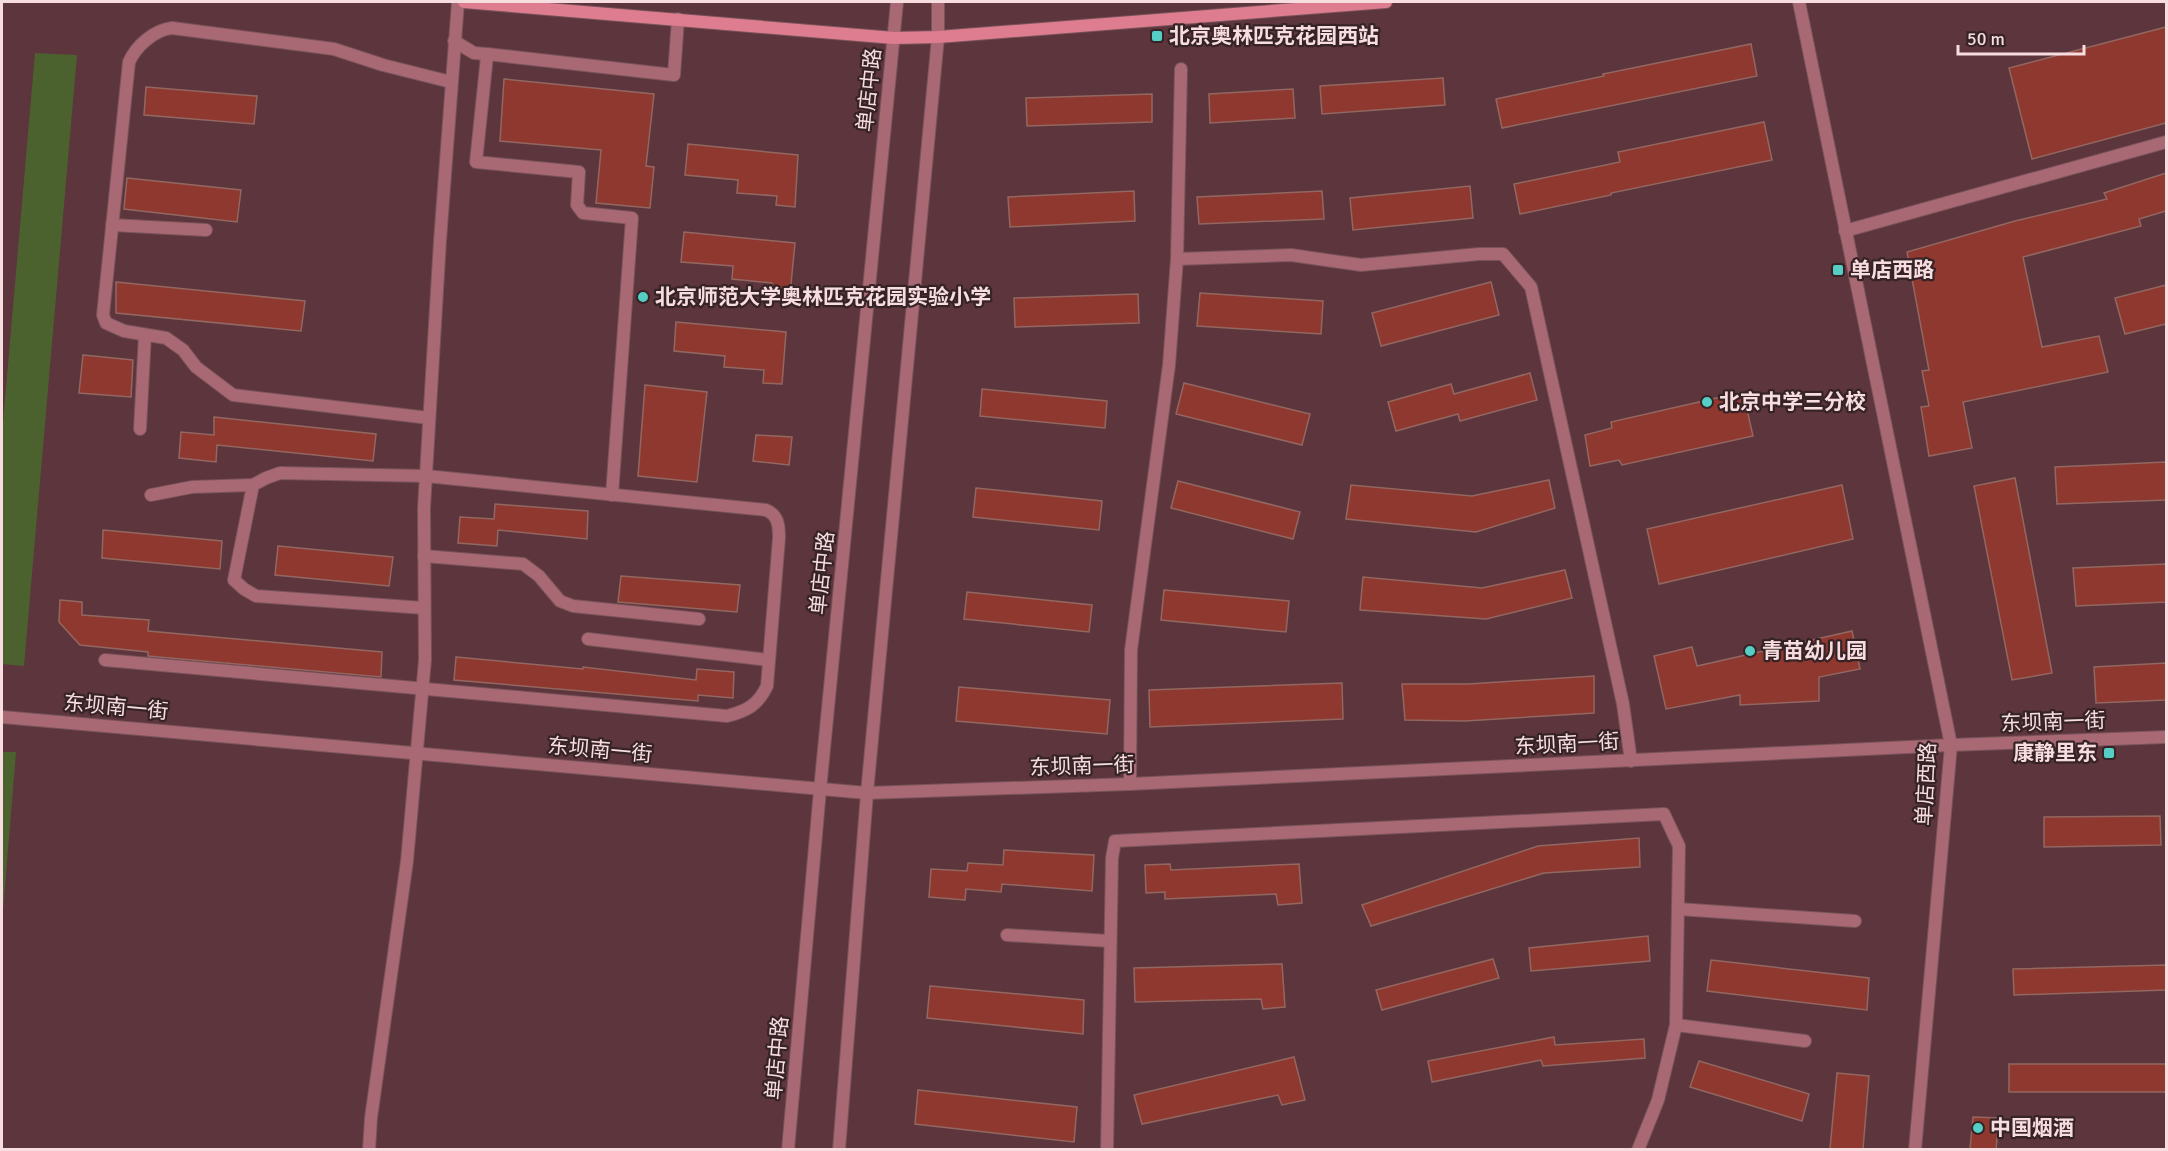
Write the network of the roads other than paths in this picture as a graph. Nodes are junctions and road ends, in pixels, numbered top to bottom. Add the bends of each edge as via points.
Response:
1 (458, 2) edge
2 (464, 2) edge
3 (897, 2) edge
4 (938, 2) edge
5 (1386, 2) edge
6 (1799, 2) edge
7 (678, 19) junction
8 (938, 37) junction
9 (894, 38) junction
10 (454, 41) junction
11 (488, 54) junction
12 (1181, 69) dead end
13 (451, 82) junction
14 (2166, 142) edge
15 (112, 225) junction
16 (206, 230) dead end
17 (1845, 231) junction
18 (1177, 259) junction
19 (145, 335) junction
20 (429, 418) junction
21 (140, 429) dead end
22 (426, 476) junction
23 (254, 485) junction
24 (151, 495) dead end
25 (612, 495) junction
26 (424, 556) junction
27 (424, 608) junction
28 (699, 619) dead end
29 (588, 639) dead end
30 (105, 660) dead end
31 (769, 660) junction
32 (422, 689) junction
33 (2, 717) edge
34 (2166, 737) edge
35 (1951, 745) junction
36 (416, 754) junction
37 (1631, 761) junction
38 (1130, 784) junction
39 (820, 790) junction
40 (867, 794) junction
41 (1678, 909) junction
42 (1856, 921) dead end
43 (1007, 935) dead end
44 (1110, 941) junction
45 (1676, 1025) junction
46 (1805, 1041) dead end
47 (369, 1149) edge
48 (788, 1149) edge
49 (839, 1149) edge
50 (1107, 1149) edge
51 (1638, 1149) edge
52 (1915, 1149) edge

1 - 10 street
2 - 7 main road
3 - 9 street, 单店中路
4 - 8 street
5 - 8 main road
6 - 17 street, 单店西路
7 - 9 main road
7 - 11 street via 674,75
8 - 9 main road
8 - 40 street
9 - 39 street, 单店中路
10 - 11 street via 474,53
10 - 13 street
11 - 25 street via 476,162 579,172 577,205 584,213 632,218
12 - 18 street
13 - 15 street via 334,49 165,29 148,39 129,62
13 - 20 street
14 - 17 street
15 - 16 street
15 - 19 street via 102,315 106,323
17 - 35 street, 单店西路
18 - 37 street via 1291,255 1361,265 1503,255 1531,287 1623,705
18 - 38 street via 1169,365 1131,650
19 - 20 street via 166,338 233,395
19 - 21 street
20 - 22 street
22 - 23 street via 280,473
22 - 25 street
22 - 26 street
23 - 24 street via 192,487
23 - 27 street via 234,580 244,589 256,596
25 - 31 street via 773,513 779,528
26 - 27 street
26 - 28 street via 523,564 560,601 573,606
27 - 32 street
29 - 31 street
30 - 32 street
31 - 32 street via 763,695 746,712 727,716
32 - 36 street
33 - 36 street, 东坝南一街
34 - 35 street, 东坝南一街
35 - 37 street, 东坝南一街
35 - 52 street, 单店西路
36 - 39 street, 东坝南一街
36 - 47 street via 407,861
37 - 38 street, 东坝南一街
38 - 40 street, 东坝南一街
39 - 40 street, 东坝南一街
39 - 48 street, 单店中路
40 - 49 street
41 - 42 street
41 - 44 street via 1679,846 1664,814 1116,841
41 - 45 street
43 - 44 street
44 - 50 street
45 - 46 street
45 - 51 street via 1658,1100

